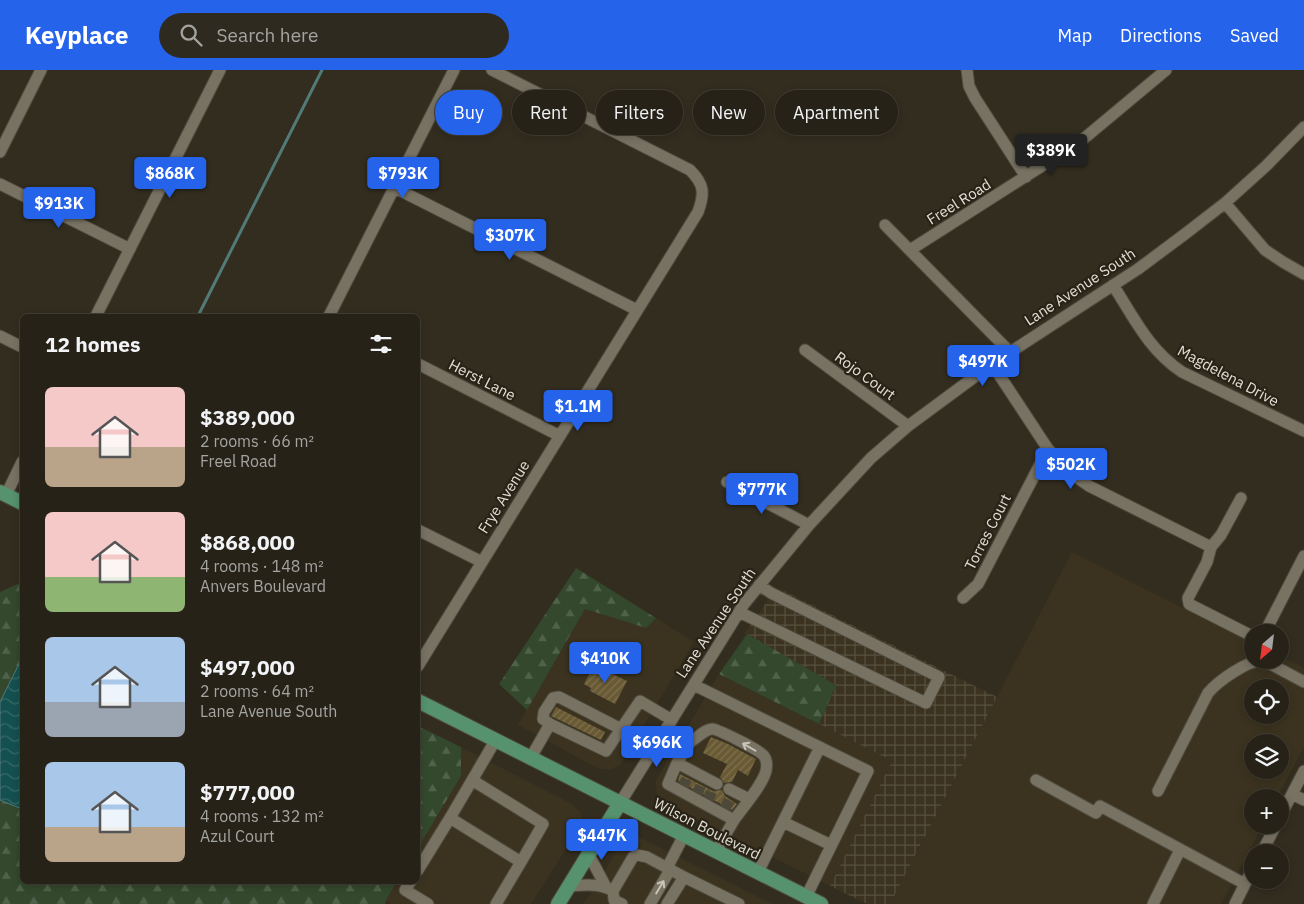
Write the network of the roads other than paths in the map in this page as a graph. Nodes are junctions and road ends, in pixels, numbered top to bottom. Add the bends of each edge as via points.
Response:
1 (41, 70) edge
2 (220, 70) edge
3 (454, 70) edge
4 (492, 70) edge
5 (967, 70) edge
6 (1166, 70) edge
7 (1304, 127) edge
8 (0, 152) edge
9 (1026, 177) junction
10 (0, 184) edge
11 (395, 188) junction
12 (1225, 203) junction
13 (885, 225) dead end
14 (130, 249) junction
15 (910, 250) junction
16 (1304, 274) edge
17 (1113, 285) junction
18 (637, 310) junction
19 (97, 314) edge
20 (330, 314) edge
21 (0, 336) edge
22 (20, 346) edge
23 (805, 350) dead end
24 (1010, 352) junction
25 (992, 364) junction
26 (420, 365) edge
27 (908, 426) junction
28 (1304, 431) edge
29 (560, 436) junction
30 (1048, 449) junction
31 (20, 465) edge
32 (727, 482) dead end
33 (3, 493) edge
34 (1241, 498) dead end
35 (20, 502) edge
36 (809, 525) junction
37 (420, 531) edge
38 (1211, 548) junction
39 (1304, 556) edge
40 (482, 562) junction
41 (759, 585) junction
42 (963, 598) dead end
43 (739, 612) junction
44 (1269, 624) edge
45 (1244, 632) edge
46 (420, 663) edge
47 (1304, 682) edge
48 (694, 685) junction
49 (420, 702) edge
50 (669, 723) junction
51 (550, 724) junction
52 (622, 729) junction
53 (495, 741) junction
54 (690, 742) junction
55 (820, 747) junction
56 (530, 759) junction
57 (677, 763) junction
58 (1304, 771) edge
59 (472, 780) junction
60 (1036, 780) dead end
61 (710, 784) dead end
62 (1158, 791) dead end
63 (731, 793) dead end
64 (1292, 794) junction
65 (749, 799) junction
66 (1289, 800) edge
67 (1304, 800) edge
68 (620, 803) junction
69 (450, 818) junction
70 (734, 820) junction
71 (783, 822) junction
72 (684, 835) junction
73 (831, 845) junction
74 (1180, 850) junction
75 (716, 851) junction
76 (589, 855) junction
77 (521, 862) junction
78 (420, 867) edge
79 (668, 869) junction
80 (758, 872) junction
81 (684, 877) junction
82 (1244, 883) edge
83 (409, 884) edge
84 (569, 886) junction
85 (1244, 886) edge
86 (609, 889) junction
87 (813, 901) edge
88 (428, 904) edge
89 (496, 904) edge
90 (558, 904) edge
91 (622, 904) edge
92 (650, 904) edge
93 (667, 904) edge
94 (739, 904) edge
95 (1153, 904) edge
96 (1235, 904) edge

1 - 8 street
2 - 14 street
3 - 11 street
4 - 18 street, Frye Avenue via 690,170 698,178 702,188 698,212
5 - 9 street via 969,86
6 - 9 street, Freel Road via 1080,141
7 - 12 street, Lane Avenue South
9 - 15 street, Freel Road
10 - 14 street
11 - 18 street
11 - 20 street
12 - 16 street via 1265,250
12 - 17 street, Lane Avenue South
13 - 15 street
14 - 19 street
15 - 24 street
17 - 24 street, Lane Avenue South
17 - 28 street, Magdelena Drive via 1148,340 1169,364
18 - 29 street, Frye Avenue
21 - 22 street
23 - 27 street, Rojo Court
24 - 25 street, Lane Avenue South
25 - 27 street, Lane Avenue South
25 - 30 street
26 - 29 street, Herst Lane
27 - 36 street, Lane Avenue South via 871,458
29 - 40 street, Frye Avenue
30 - 38 street via 1079,480
30 - 42 street, Torres Court via 978,584
31 - 33 street
32 - 36 street
33 - 35 main road
34 - 38 street
36 - 41 street, Lane Avenue South
37 - 40 street
38 - 45 street via 1188,598 1189,604
39 - 44 street
40 - 46 street, Frye Avenue
41 - 43 street, Lane Avenue South
41 - 43 street via 939,677 926,703
43 - 48 street, Lane Avenue South
47 - 62 street via 1263,660 1255,660 1217,683 1204,701
48 - 50 street, Lane Avenue South
48 - 55 street
49 - 53 main road, Wilson Boulevard
50 - 52 street via 640,701
50 - 54 street
50 - 68 street, Lane Avenue South
51 - 52 street via 606,752
51 - 52 street via 542,719 544,712 553,698 560,697
51 - 56 street
53 - 56 main road, Wilson Boulevard
53 - 59 street
54 - 57 street
65 -> 54 street via 766,772 767,762 763,755 713,729
55 - 71 street
55 - 73 street via 868,771
56 - 68 main road, Wilson Boulevard
57 - 61 street via 689,774
57 - 70 street via 668,784
58 - 64 street
59 - 69 street
59 - 77 street via 543,824
60 - 74 street via 1096,813 1100,806
63 - 65 street
64 - 66 street
64 - 67 street
65 - 70 street
68 - 72 main road, Wilson Boulevard
68 - 76 main road, Lane Avenue South
69 - 77 street
69 - 78 street
70 - 75 street
71 - 73 street
71 - 80 street
72 - 75 main road, Wilson Boulevard
72 - 79 street
73 - 87 street
74 - 82 street
74 - 95 street
75 - 80 main road, Wilson Boulevard
76 - 84 main road, Lane Avenue South
76 - 86 street
77 - 89 street
79 - 81 street
79 - 86 street via 637,855 632,857
92 -> 79 street
80 - 87 main road, Wilson Boulevard
81 - 93 street
81 - 94 street
83 - 88 street via 405,890
84 - 86 street
84 - 90 main road, Lane Avenue South
85 - 96 street
86 - 91 street via 614,900

